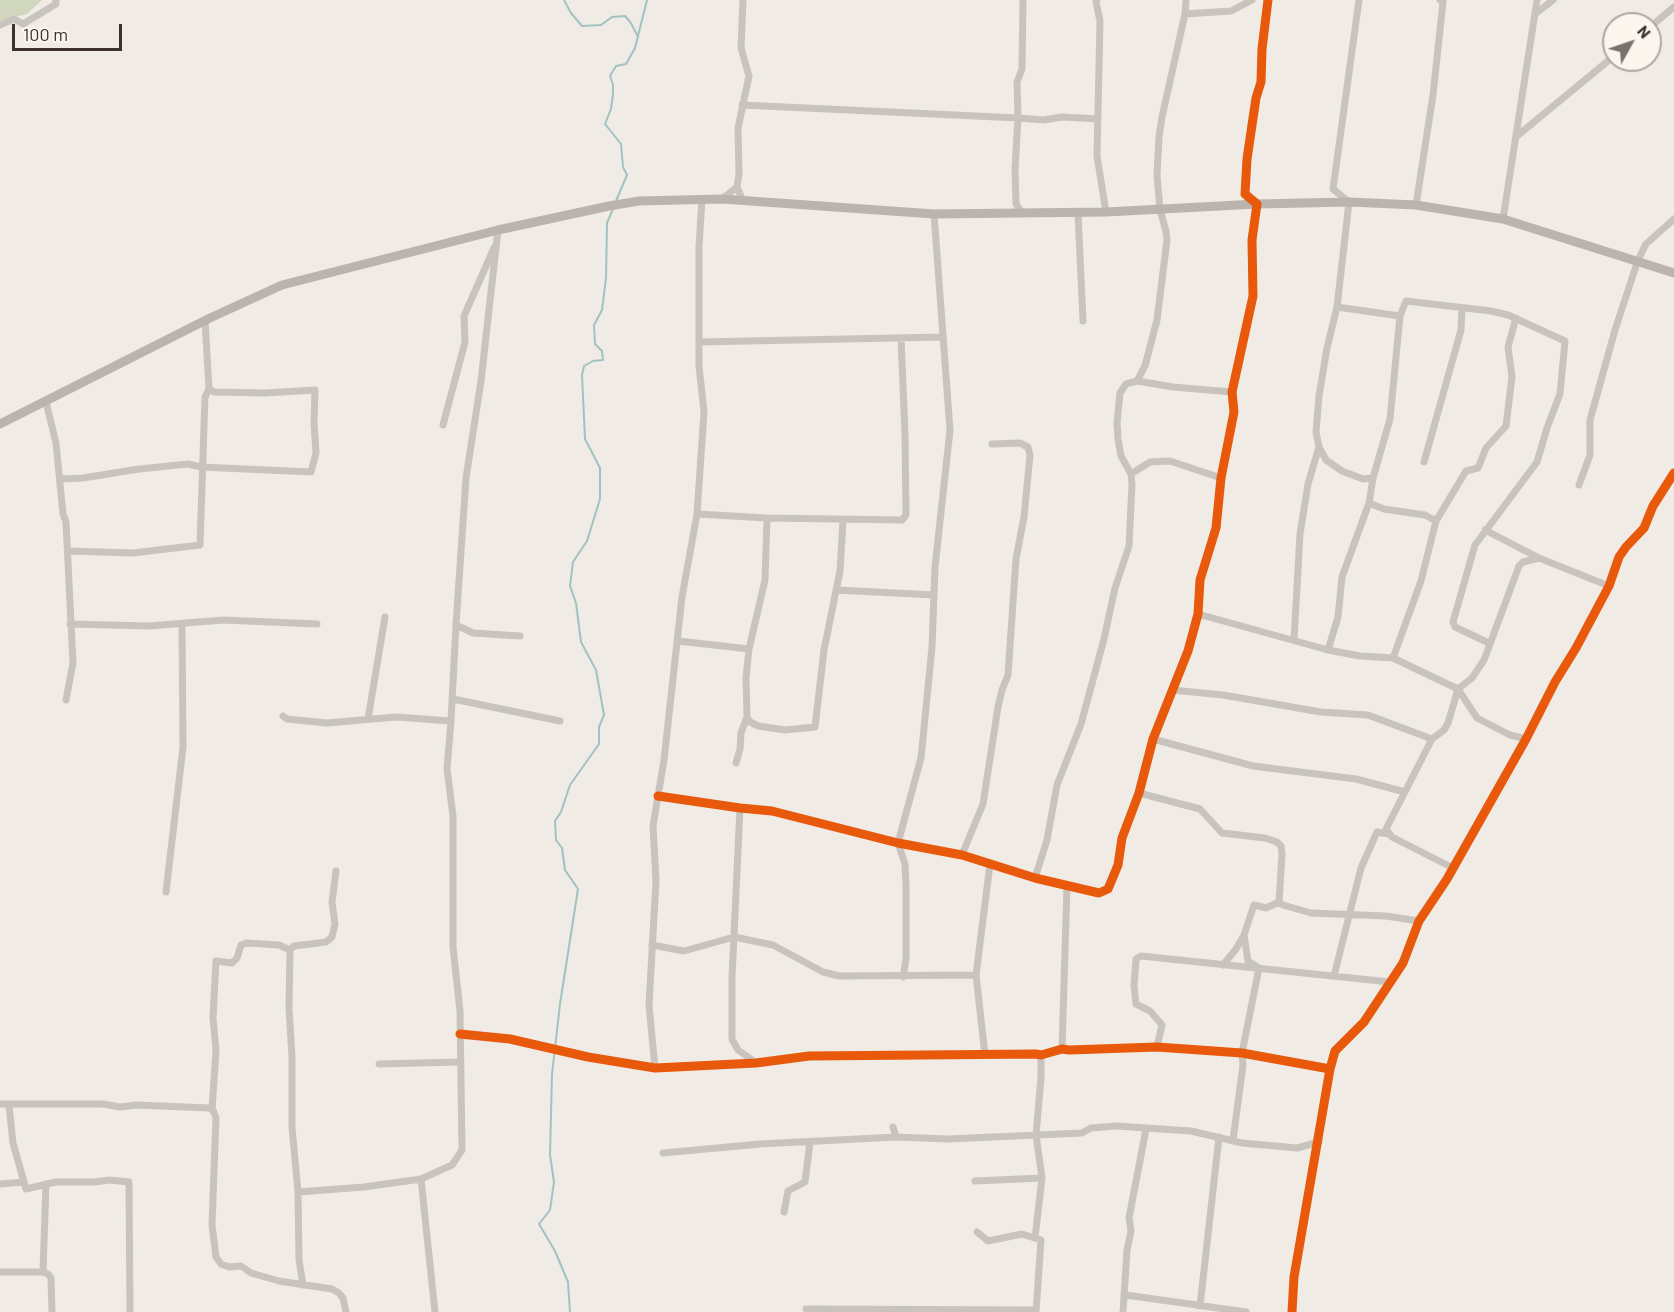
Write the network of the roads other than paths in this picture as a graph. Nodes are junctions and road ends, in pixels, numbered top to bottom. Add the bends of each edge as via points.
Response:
1 (56, 0) edge
2 (743, 0) edge
3 (1023, 0) edge
4 (1186, 0) edge
5 (1252, 0) edge
6 (1268, 0) edge
7 (1359, 0) edge
8 (1537, 0) edge
9 (1552, 0) edge
10 (1095, 1) edge
11 (1442, 1) edge
12 (1674, 7) edge
13 (1185, 14) junction
14 (1535, 14) junction
15 (1662, 17) edge
16 (0, 25) edge
17 (1602, 66) edge
18 (742, 105) junction
19 (1018, 118) junction
20 (1098, 119) junction
21 (1517, 136) junction
22 (737, 187) junction
23 (702, 199) junction
24 (722, 200) junction
25 (743, 201) junction
26 (1349, 202) junction
27 (1257, 204) junction
28 (1416, 205) junction
29 (1160, 210) junction
30 (1106, 212) junction
31 (1022, 213) junction
32 (1078, 213) junction
33 (934, 214) junction
34 (1503, 219) junction
35 (1674, 219) edge
36 (498, 230) junction
37 (496, 243) junction
38 (1638, 260) junction
39 (1674, 273) edge
40 (1337, 307) junction
41 (1462, 309) junction
42 (1400, 316) junction
43 (1516, 318) junction
44 (205, 320) junction
45 (1083, 321) dead end
46 (942, 337) junction
47 (901, 338) junction
48 (699, 342) junction
49 (1137, 381) junction
50 (209, 389) junction
51 (1232, 392) junction
52 (46, 402) junction
53 (0, 424) edge
54 (443, 425) dead end
55 (992, 444) dead end
56 (1319, 447) junction
57 (1424, 462) dead end
58 (201, 467) junction
59 (1674, 473) edge
60 (1131, 474) junction
61 (1221, 478) junction
62 (1373, 478) junction
63 (60, 479) junction
64 (1579, 485) dead end
65 (1369, 502) junction
66 (697, 514) junction
67 (767, 518) junction
68 (843, 520) junction
69 (1436, 521) junction
70 (1485, 530) junction
71 (68, 550) junction
72 (1539, 558) junction
73 (1609, 586) junction
74 (836, 590) junction
75 (934, 595) junction
76 (1198, 614) junction
77 (385, 616) dead end
78 (70, 624) junction
79 (182, 624) junction
80 (316, 624) dead end
81 (456, 625) junction
82 (520, 636) dead end
83 (1294, 640) junction
84 (678, 641) junction
85 (1489, 643) junction
86 (749, 649) junction
87 (1329, 650) junction
88 (1393, 658) junction
89 (1458, 689) junction
90 (1172, 690) junction
91 (453, 699) junction
92 (66, 700) dead end
93 (283, 716) dead end
94 (747, 717) junction
95 (368, 719) junction
96 (451, 721) junction
97 (560, 721) dead end
98 (1153, 739) junction
99 (1526, 739) junction
100 (1432, 740) junction
101 (736, 763) dead end
102 (1404, 792) junction
103 (1139, 793) junction
104 (658, 796) junction
105 (740, 808) junction
106 (1388, 834) junction
107 (898, 843) junction
108 (962, 855) junction
109 (990, 864) junction
110 (1453, 868) junction
111 (336, 871) dead end
112 (1035, 878) junction
113 (1067, 886) junction
114 (166, 892) dead end
115 (1279, 902) junction
116 (1350, 916) junction
117 (1419, 921) junction
118 (1244, 935) junction
119 (734, 937) junction
120 (652, 945) junction
121 (290, 950) junction
122 (1223, 964) junction
123 (1259, 968) junction
124 (976, 975) junction
125 (1334, 976) junction
126 (903, 977) junction
127 (1390, 982) junction
128 (460, 1034) junction
129 (1157, 1047) junction
130 (1062, 1049) junction
131 (1242, 1053) junction
132 (985, 1055) junction
133 (1041, 1055) junction
134 (459, 1062) junction
135 (756, 1063) junction
136 (379, 1064) dead end
137 (655, 1068) junction
138 (1330, 1069) junction
139 (0, 1104) edge
140 (9, 1105) junction
141 (212, 1110) junction
142 (893, 1127) dead end
143 (1146, 1129) junction
144 (1036, 1135) junction
145 (896, 1137) junction
146 (1219, 1137) junction
147 (1233, 1140) junction
148 (810, 1142) junction
149 (1319, 1142) junction
150 (663, 1153) dead end
151 (1042, 1178) junction
152 (421, 1179) junction
153 (975, 1181) dead end
154 (24, 1182) junction
155 (0, 1184) edge
156 (46, 1184) junction
157 (298, 1192) junction
158 (784, 1212) dead end
159 (977, 1232) dead end
160 (1035, 1238) junction
161 (0, 1272) edge
162 (43, 1272) junction
163 (303, 1285) junction
164 (1126, 1295) junction
165 (1200, 1306) junction
166 (806, 1309) dead end
167 (1036, 1311) edge
168 (52, 1312) edge
169 (130, 1312) edge
170 (346, 1312) edge
171 (435, 1312) edge
172 (1124, 1312) edge
173 (1246, 1312) edge
174 (1292, 1312) edge

1 - 16 street via 56,4 22,24 14,19
2 - 18 street via 741,48 749,76
3 - 19 street
4 - 13 street
5 - 13 street via 1231,11
6 - 27 street via 1245,194
7 - 26 street via 1333,189
8 - 14 street
9 - 14 street
10 - 20 street via 1100,21
11 - 28 street
12 - 15 street
13 - 29 street via 1162,117 1157,175
14 - 21 street
17 - 21 street
18 - 19 street
18 - 22 street
19 - 20 street
19 - 31 street via 1016,204
20 - 30 street via 1097,156
21 - 34 street
22 - 24 street
22 - 25 street
23 - 24 main road
23 - 36 main road via 629,203
23 - 48 street
24 - 25 main road
25 - 33 main road
26 - 27 main road
26 - 28 main road
26 - 40 street
27 - 29 main road
27 - 51 street via 1252,240 1253,296
28 - 34 main road
29 - 30 main road
29 - 49 street via 1167,240 1157,320
30 - 32 main road
31 - 32 main road
31 - 33 main road
32 - 45 street
33 - 46 street
34 - 38 main road
35 - 38 street via 1646,244
36 - 37 street
36 - 44 main road via 282,285
37 - 54 street via 464,316 465,342
37 - 81 street via 466,478
38 - 39 main road
38 - 64 street via 1590,420 1590,455
40 - 42 street
40 - 56 street via 1319,396
41 - 42 street via 1406,301
41 - 43 street
41 - 57 street via 1461,330
42 - 62 street via 1392,405
43 - 69 street via 1508,347 1512,377 1506,426 1486,448 1478,468 1466,471
43 - 70 street via 1565,341 1560,394 1537,462
44 - 50 street
44 - 52 main road
46 - 47 street
46 - 75 street via 950,430
47 - 48 street
47 - 68 street via 906,515 896,521
48 - 66 street via 704,412
49 - 51 street
49 - 60 street via 1122,387 1117,423 1121,456
50 - 58 street via 205,397
50 - 58 street via 265,393 315,390 316,453 310,472
51 - 61 street via 1234,412
52 - 53 main road
52 - 63 street
55 - 108 street via 1020,443 1028,447 1030,455 1016,559 1008,675 998,707 983,804
56 - 62 street via 1326,460 1342,471 1363,479
56 - 83 street via 1300,534
58 - 63 street via 188,464
58 - 71 street via 200,545 133,553
59 - 73 street via 1644,528 1619,557
60 - 61 street via 1150,462 1170,461
60 - 112 street via 1130,546 1115,588 1081,724 1057,785
61 - 76 street via 1216,528 1200,580
62 - 65 street
63 - 71 street
65 - 69 street
65 - 87 street via 1342,577 1338,617
66 - 67 street
66 - 84 street via 681,597
67 - 68 street
67 - 86 street via 765,580
68 - 74 street
69 - 88 street via 1421,581
70 - 72 street
70 - 85 street via 1475,545 1453,622 1455,627
71 - 78 street
72 - 73 street
72 - 85 street via 1519,566
73 - 99 street
74 - 75 street
74 - 94 street via 815,728 758,726
75 - 107 street via 921,758
76 - 83 street
76 - 90 street
77 - 95 street
78 - 79 street
78 - 92 street via 72,673
79 - 80 street via 223,620
79 - 114 street via 183,747
81 - 82 street via 473,633
81 - 91 street
83 - 87 street
84 - 86 street
84 - 104 street
85 - 89 street via 1472,678
86 - 94 street
87 - 88 street
88 - 89 street
89 - 99 street via 1477,718
89 - 100 street via 1448,723
90 - 98 street
90 - 100 street via 1368,715
91 - 96 street
91 - 97 street
93 - 95 street via 327,723
94 - 101 street
95 - 96 street
96 - 128 street via 447,769 453,816 453,947
98 - 102 street via 1253,766 1356,779
98 - 103 street
99 - 110 street
100 - 102 street
102 - 106 street via 1386,829
103 - 113 street via 1108,889 1099,893
103 - 115 street via 1200,809 1222,833 1277,842 1282,854
104 - 105 street
104 - 120 street via 653,826 656,881
105 - 107 street via 772,811
105 - 119 street
106 - 110 street
106 - 116 street via 1377,831 1361,867
107 - 108 street
107 - 126 street via 906,884
108 - 109 street
109 - 112 street
109 - 124 street
110 - 117 street
111 - 121 street via 332,937 326,942 294,946
112 - 113 street
113 - 130 street
115 - 116 street via 1311,913
115 - 118 street via 1266,908 1254,905
116 - 117 street
116 - 125 street
117 - 127 street via 1403,963
118 - 122 street
118 - 123 street via 1248,961
119 - 120 street via 684,951
119 - 126 street via 773,945 823,972 839,976
119 - 135 street via 732,1039 738,1050
120 - 137 street via 649,1005
121 - 141 street via 279,945 246,943 232,963 216,961
121 - 157 street via 292,1127
122 - 123 street
122 - 129 street via 1142,956 1136,959 1136,1004 1150,1011 1162,1025
123 - 125 street
123 - 131 street
124 - 126 street
124 - 132 street
125 - 127 street
127 - 138 street via 1364,1022 1335,1051
128 - 134 street
128 - 137 street via 510,1039
129 - 130 street
129 - 131 street
130 - 133 street
131 - 138 street
131 - 147 street
132 - 133 street
132 - 135 street via 809,1056
133 - 144 street
134 - 136 street
134 - 152 street via 462,1150 452,1165
135 - 137 street
138 - 149 street
139 - 140 street
140 - 141 street via 103,1104
140 - 154 street via 13,1143
141 - 163 street via 216,1118 212,1225 216,1257 229,1267 240,1266 251,1273
142 - 145 street
143 - 144 street via 1116,1126
143 - 146 street
143 - 164 street via 1129,1218
144 - 145 street
144 - 151 street
145 - 148 street
146 - 147 street
146 - 165 street
147 - 149 street via 1297,1148
148 - 150 street
148 - 158 street via 805,1182 788,1191
149 - 174 street via 1294,1277
151 - 153 street
151 - 160 street
152 - 157 street
152 - 171 street
154 - 155 street
154 - 156 street via 26,1189
156 - 162 street
156 - 169 street via 109,1179 129,1182
157 - 163 street
159 - 160 street via 988,1241 1022,1234
160 - 167 street via 1041,1240
161 - 162 street
162 - 168 street via 51,1278
163 - 170 street via 339,1293
164 - 165 street
164 - 172 street
165 - 173 street
166 - 167 street

